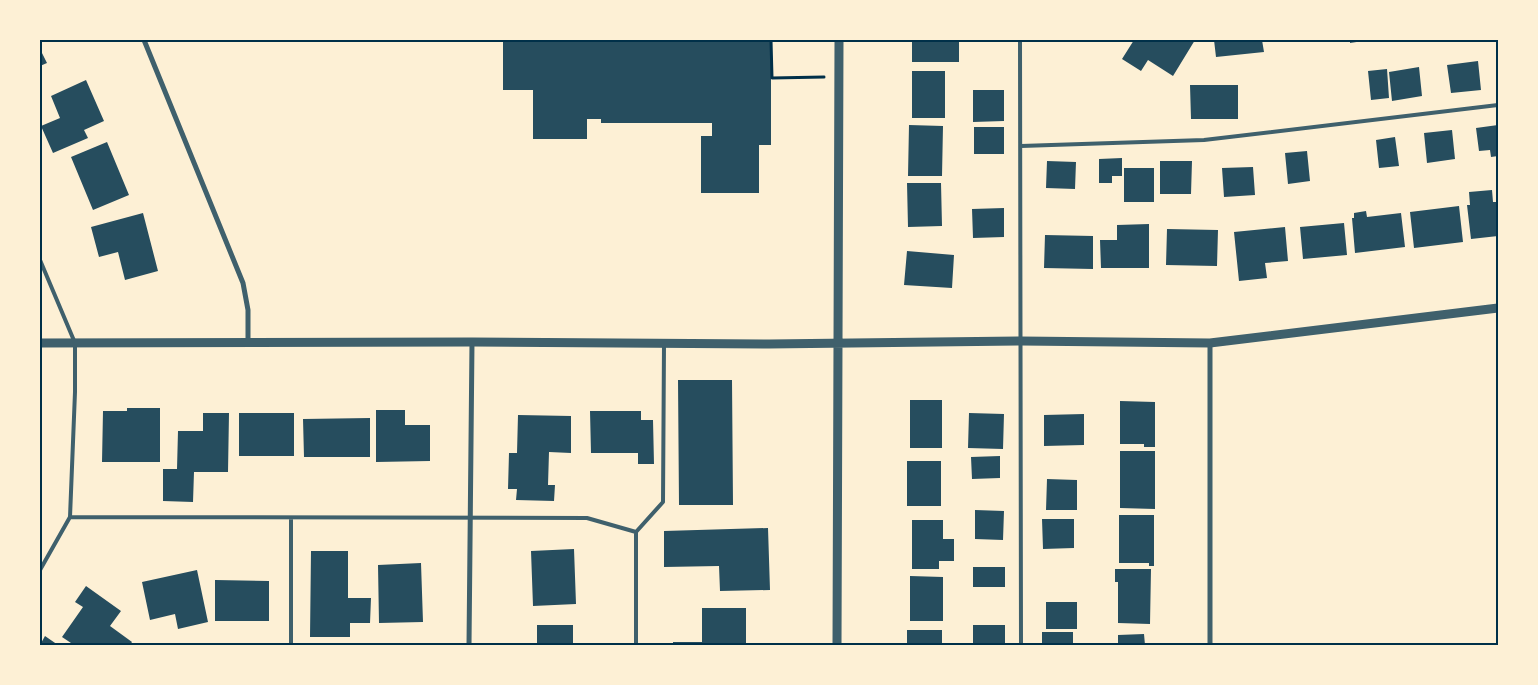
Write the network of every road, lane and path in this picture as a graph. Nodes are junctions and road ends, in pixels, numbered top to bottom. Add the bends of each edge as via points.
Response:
1 (144, 40) edge
2 (771, 40) edge
3 (839, 40) edge
4 (1020, 40) edge
5 (839, 77) junction
6 (1498, 105) edge
7 (1021, 146) junction
8 (40, 260) edge
9 (1498, 308) edge
10 (1021, 340) junction
11 (472, 342) junction
12 (40, 343) edge
13 (75, 343) junction
14 (248, 343) junction
15 (1210, 343) junction
16 (664, 344) junction
17 (839, 344) junction
18 (70, 517) junction
19 (471, 517) junction
20 (291, 518) junction
21 (636, 532) junction
22 (40, 570) edge
23 (291, 645) edge
24 (469, 645) edge
25 (636, 645) edge
26 (837, 645) edge
27 (1022, 645) edge
28 (1210, 645) edge

1 - 14 street via 242,283 248,310
2 - 5 path via 772,78
3 - 5 street
4 - 7 lane
5 - 17 street
6 - 7 lane via 1204,140
7 - 10 lane
8 - 13 lane
9 - 15 street
10 - 15 street
10 - 17 street
10 - 27 lane
11 - 14 street
11 - 16 street
11 - 19 street
12 - 13 street
13 - 14 street
13 - 18 lane
15 - 28 street
16 - 17 street
16 - 21 lane via 663,502
17 - 26 street
18 - 20 lane
18 - 22 lane
19 - 20 lane
19 - 21 lane via 587,518
19 - 24 street
20 - 23 lane
21 - 25 lane

